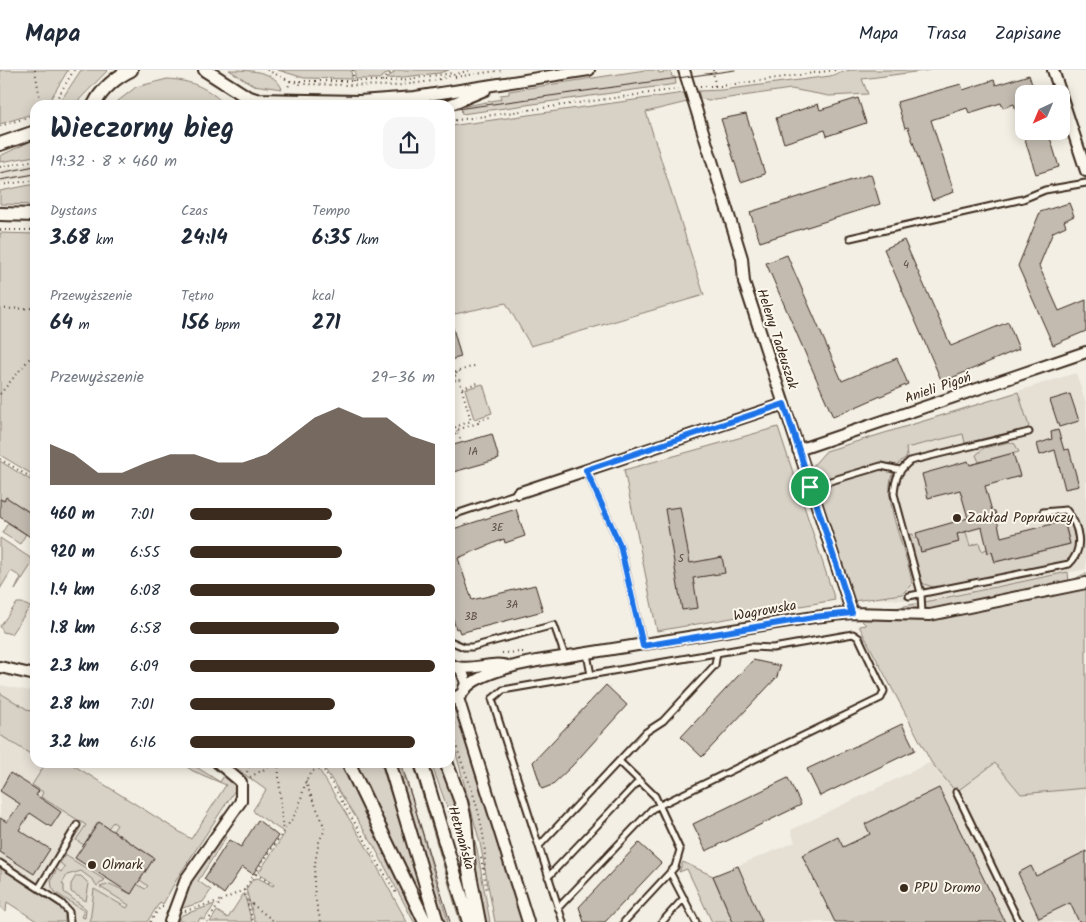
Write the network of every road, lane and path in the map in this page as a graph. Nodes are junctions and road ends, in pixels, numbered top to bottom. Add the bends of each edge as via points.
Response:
1 (35, 70) edge
2 (74, 70) edge
3 (131, 70) edge
4 (205, 70) edge
5 (267, 70) edge
6 (353, 70) edge
7 (394, 70) edge
8 (470, 70) edge
9 (503, 70) edge
10 (589, 70) edge
11 (684, 70) edge
12 (713, 70) edge
13 (834, 70) edge
14 (1053, 70) edge
15 (453, 71) edge
16 (820, 71) edge
17 (455, 77) dead end
18 (290, 81) junction
19 (382, 81) junction
20 (353, 82) junction
21 (500, 84) junction
22 (1058, 85) edge
23 (715, 86) junction
24 (690, 87) junction
25 (288, 99) junction
26 (40, 100) edge
27 (56, 100) edge
28 (97, 100) edge
29 (247, 100) edge
30 (324, 100) edge
31 (373, 100) edge
32 (455, 103) edge
33 (30, 117) edge
34 (455, 120) edge
35 (1070, 122) edge
36 (0, 126) edge
37 (30, 133) edge
38 (1, 142) edge
39 (30, 161) edge
40 (0, 166) edge
41 (1086, 171) edge
42 (30, 181) edge
43 (1086, 183) edge
44 (0, 185) edge
45 (0, 214) edge
46 (30, 215) edge
47 (0, 230) edge
48 (30, 230) edge
49 (850, 238) dead end
50 (30, 308) edge
51 (0, 309) edge
52 (1086, 352) edge
53 (30, 358) edge
54 (477, 365) dead end
55 (456, 372) joint
56 (455, 376) edge
57 (455, 380) edge
58 (481, 382) dead end
59 (462, 388) junction
60 (0, 394) edge
61 (784, 404) junction
62 (493, 416) dead end
63 (456, 428) junction
64 (1029, 432) dead end
65 (458, 433) junction
66 (455, 434) edge
67 (461, 441) dead end
68 (798, 450) junction
69 (0, 459) edge
70 (586, 470) junction
71 (900, 470) junction
72 (30, 477) edge
73 (810, 487) junction
74 (518, 493) joint
75 (1043, 512) dead end
76 (455, 514) edge
77 (1086, 583) edge
78 (921, 594) junction
79 (909, 596) dead end
80 (852, 613) junction
81 (922, 615) junction
82 (455, 643) edge
83 (643, 646) junction
84 (526, 652) dead end
85 (501, 653) dead end
86 (717, 653) junction
87 (587, 654) junction
88 (565, 657) junction
89 (455, 665) edge
90 (455, 666) edge
91 (508, 666) junction
92 (0, 668) edge
93 (30, 674) edge
94 (591, 675) junction
95 (457, 696) edge
96 (619, 761) junction
97 (224, 768) edge
98 (266, 768) edge
99 (278, 768) edge
100 (322, 768) joint
101 (351, 768) edge
102 (391, 768) edge
103 (423, 768) edge
104 (448, 768) edge
105 (306, 780) junction
106 (639, 781) junction
107 (241, 782) junction
108 (956, 792) dead end
109 (660, 804) junction
110 (77, 825) dead end
111 (283, 834) junction
112 (539, 846) junction
113 (0, 863) edge
114 (670, 872) junction
115 (256, 874) junction
116 (548, 877) junction
117 (273, 885) dead end
118 (39, 888) junction
119 (244, 890) junction
120 (684, 898) junction
121 (400, 899) dead end
122 (248, 901) junction
123 (162, 908) dead end
124 (558, 908) junction
125 (70, 922) edge
126 (150, 922) edge
127 (170, 922) edge
128 (207, 922) edge
129 (253, 922) edge
130 (275, 922) edge
131 (321, 922) edge
132 (425, 922) edge
133 (437, 922) edge
134 (469, 922) edge
135 (479, 922) edge
136 (528, 922) edge
137 (563, 922) edge
138 (624, 922) edge
139 (662, 922) edge
140 (696, 922) edge
141 (1019, 922) edge

1 - 26 path
2 - 27 path
3 - 28 street via 111,83
4 - 29 street
5 - 18 path
6 - 20 path
7 - 19 path
8 - 18 path via 433,81 394,86 300,84
9 - 17 path
10 - 21 street
11 - 24 street, Heleny Tadeuszak
12 - 23 path
13 - 16 path
14 - 22 street
15 - 19 path via 433,77
16 - 23 path
18 - 20 path
18 - 25 path
19 - 20 path
21 - 31 street
21 - 32 street
23 - 24 path
24 - 34 path
24 - 61 street, Heleny Tadeuszak via 742,258 744,282
25 - 29 street
25 - 30 street
33 - 36 path
35 - 41 street
37 - 38 street
39 - 40 path
42 - 44 path
43 - 49 lane
45 - 46 street
47 - 48 path
50 - 51 path
52 - 68 street, Anieli Pigoń
53 - 60 path
54 - 55 path
55 - 56 path via 458,375
57 - 59 path via 459,379
58 - 59 path
59 - 63 path via 471,421
61 - 68 street, Heleny Tadeuszak
61 - 70 street
62 - 63 path
63 - 65 path
64 - 71 lane via 910,461
65 - 66 path
65 - 67 path
68 - 73 street, Heleny Tadeuszak
69 - 72 path
70 - 74 street
70 - 83 lane via 620,545
71 - 73 lane via 881,466
71 - 78 lane via 895,479 894,494
73 - 80 street, Heleny Tadeuszak
74 - 76 lane
75 - 78 lane via 1066,510 1074,518 1080,546 1069,564
77 - 81 street, Wagrowska
78 - 79 lane
78 - 81 lane
80 - 81 street, Wagrowska
80 - 83 street, Wagrowska
82 - 88 lane via 464,647 481,646 554,625
83 - 87 street, Wagrowska
84 - 85 path
86 - 94 lane
86 - 96 lane via 715,665 663,722 646,732
86 - 109 lane via 773,648 853,634 859,638 884,695
87 - 88 street, Wagrowska
87 - 94 lane
88 - 91 street, Wagrowska
89 - 91 street, Wagrowska via 468,668 494,664
90 - 95 street via 466,677
91 - 95 street, Wagrowska via 470,683
92 - 93 street
94 - 112 lane via 503,690 492,699
95 - 136 street
96 - 106 lane
96 - 112 lane
97 - 107 street
98 - 107 path
99 - 111 path
100 - 105 path via 313,771
100 - 121 path
101 - 132 street
102 - 133 street
103 - 134 street, Hetmańska
104 - 135 street via 466,820 469,870
105 - 111 path via 298,810
105 - 131 path via 308,792 323,821 324,831 312,886
106 - 109 lane
106 - 116 lane
107 - 127 street via 241,800 186,879
108 - 141 lane
109 - 114 lane via 680,850 678,862
109 - 124 lane
110 - 118 lane
111 - 115 path
112 - 116 lane
113 - 118 lane
114 - 120 lane
114 - 138 lane
115 - 117 path
115 - 119 path
116 - 124 lane
118 - 125 lane via 69,912
119 - 122 path
119 - 128 path via 222,900
120 - 139 lane
120 - 140 lane
122 - 129 path
122 - 130 path
123 - 126 path
124 - 137 lane

